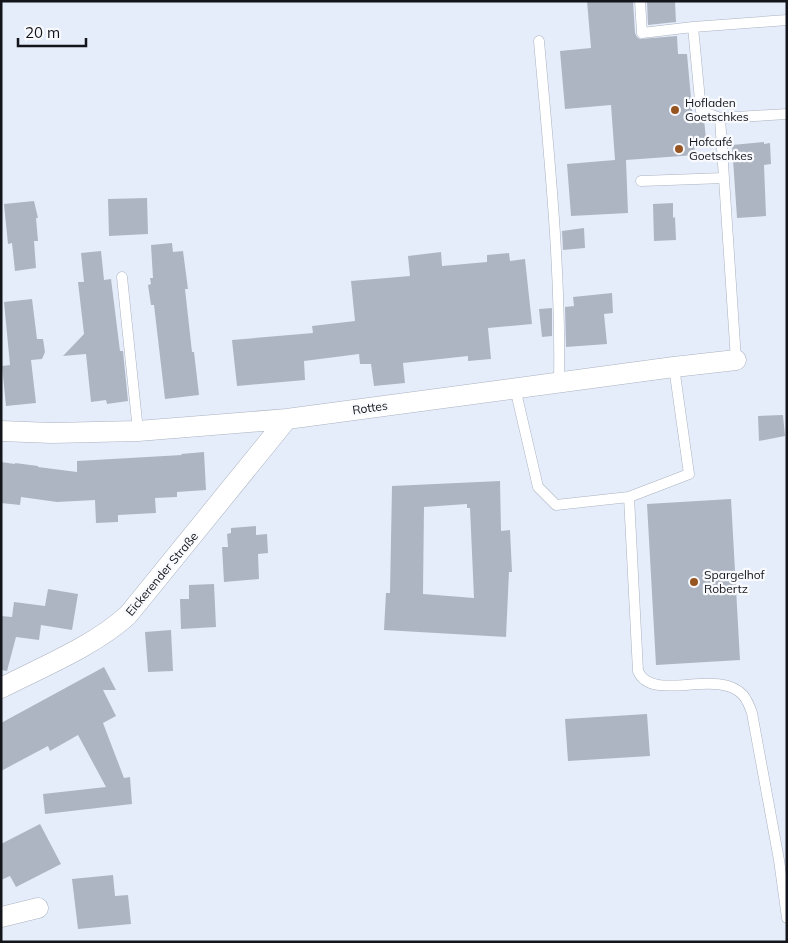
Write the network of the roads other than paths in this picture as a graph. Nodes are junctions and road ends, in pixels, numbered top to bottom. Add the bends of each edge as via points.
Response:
1 (640, 1) edge
2 (787, 20) edge
3 (693, 28) junction
4 (539, 42) dead end
5 (787, 114) edge
6 (720, 118) junction
7 (724, 178) junction
8 (641, 181) dead end
9 (122, 277) dead end
10 (736, 360) joint
11 (674, 367) junction
12 (559, 382) junction
13 (515, 388) junction
14 (287, 419) junction
15 (1, 431) edge
16 (138, 431) junction
17 (629, 497) junction
18 (1, 688) edge
19 (38, 908) dead end
20 (1, 917) edge
21 (787, 918) edge

1 - 3 lane via 642,33
2 - 3 lane
3 - 6 lane via 702,110
4 - 12 lane via 556,246
5 - 6 lane
6 - 7 lane
7 - 8 lane
7 - 10 lane
9 - 16 lane
10 - 11 street, Rottes
11 - 12 street, Rottes
11 - 17 lane via 689,474
12 - 13 street, Rottes
13 - 14 street, Rottes
13 - 17 lane via 538,487 556,505
14 - 16 street, Rottes
14 - 18 street, Eickerender Straße via 128,616 80,648
15 - 16 street, Rottes
17 - 21 lane via 638,671 642,679 663,686 727,685 739,691 747,701 771,812
19 - 20 street

